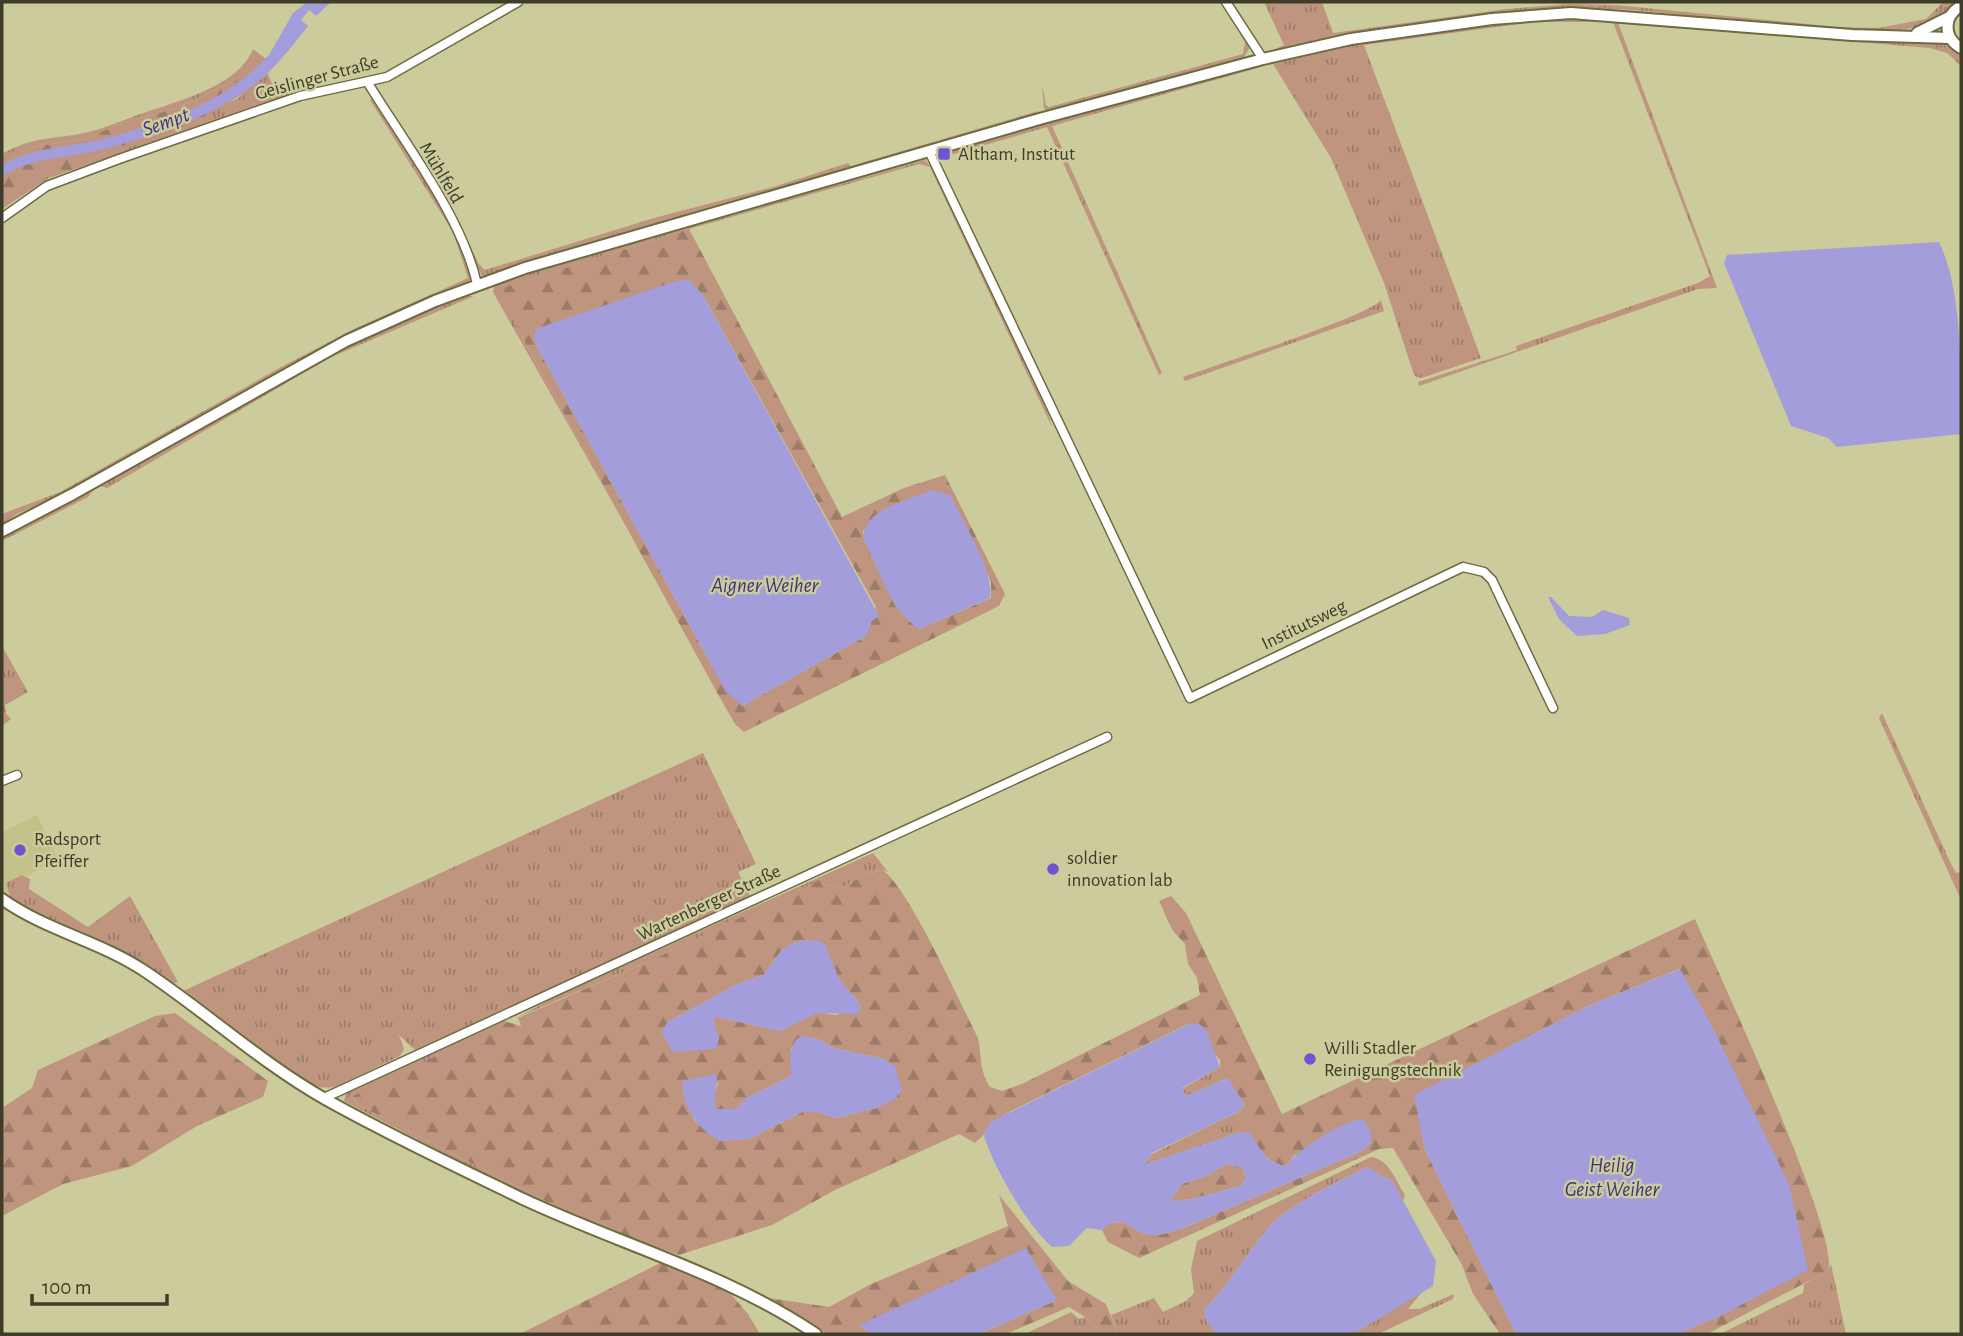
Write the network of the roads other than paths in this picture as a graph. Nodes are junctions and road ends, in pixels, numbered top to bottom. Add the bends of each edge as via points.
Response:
1 (518, 2) edge
2 (1226, 2) edge
3 (1956, 8) edge
4 (1911, 35) junction
5 (1950, 38) junction
6 (1961, 48) edge
7 (1263, 59) junction
8 (368, 83) junction
9 (929, 151) junction
10 (2, 218) edge
11 (477, 284) junction
12 (2, 531) edge
13 (1553, 708) dead end
14 (1107, 737) dead end
15 (17, 775) dead end
16 (2, 781) edge
17 (2, 898) edge
18 (324, 1098) junction
19 (816, 1334) edge

1 - 8 street, Geislinger Straße via 407,67
2 - 7 street
3 - 4 main road
3 - 5 main road via 1947,28
4 - 5 main road
4 - 7 main road via 1548,13 1351,39
5 - 6 main road
7 - 9 main road
8 - 10 street, Geislinger Straße via 300,96 119,159 47,186
8 - 11 street, Mühlfeld via 455,226
9 - 11 main road
9 - 13 street, Institutsweg via 1190,698 1464,567 1485,572 1492,580
11 - 12 main road via 298,366
14 - 18 street, Wartenberger Straße
15 - 16 street
17 - 18 main road via 45,924 144,970 252,1052
18 - 19 main road via 550,1211 740,1289

